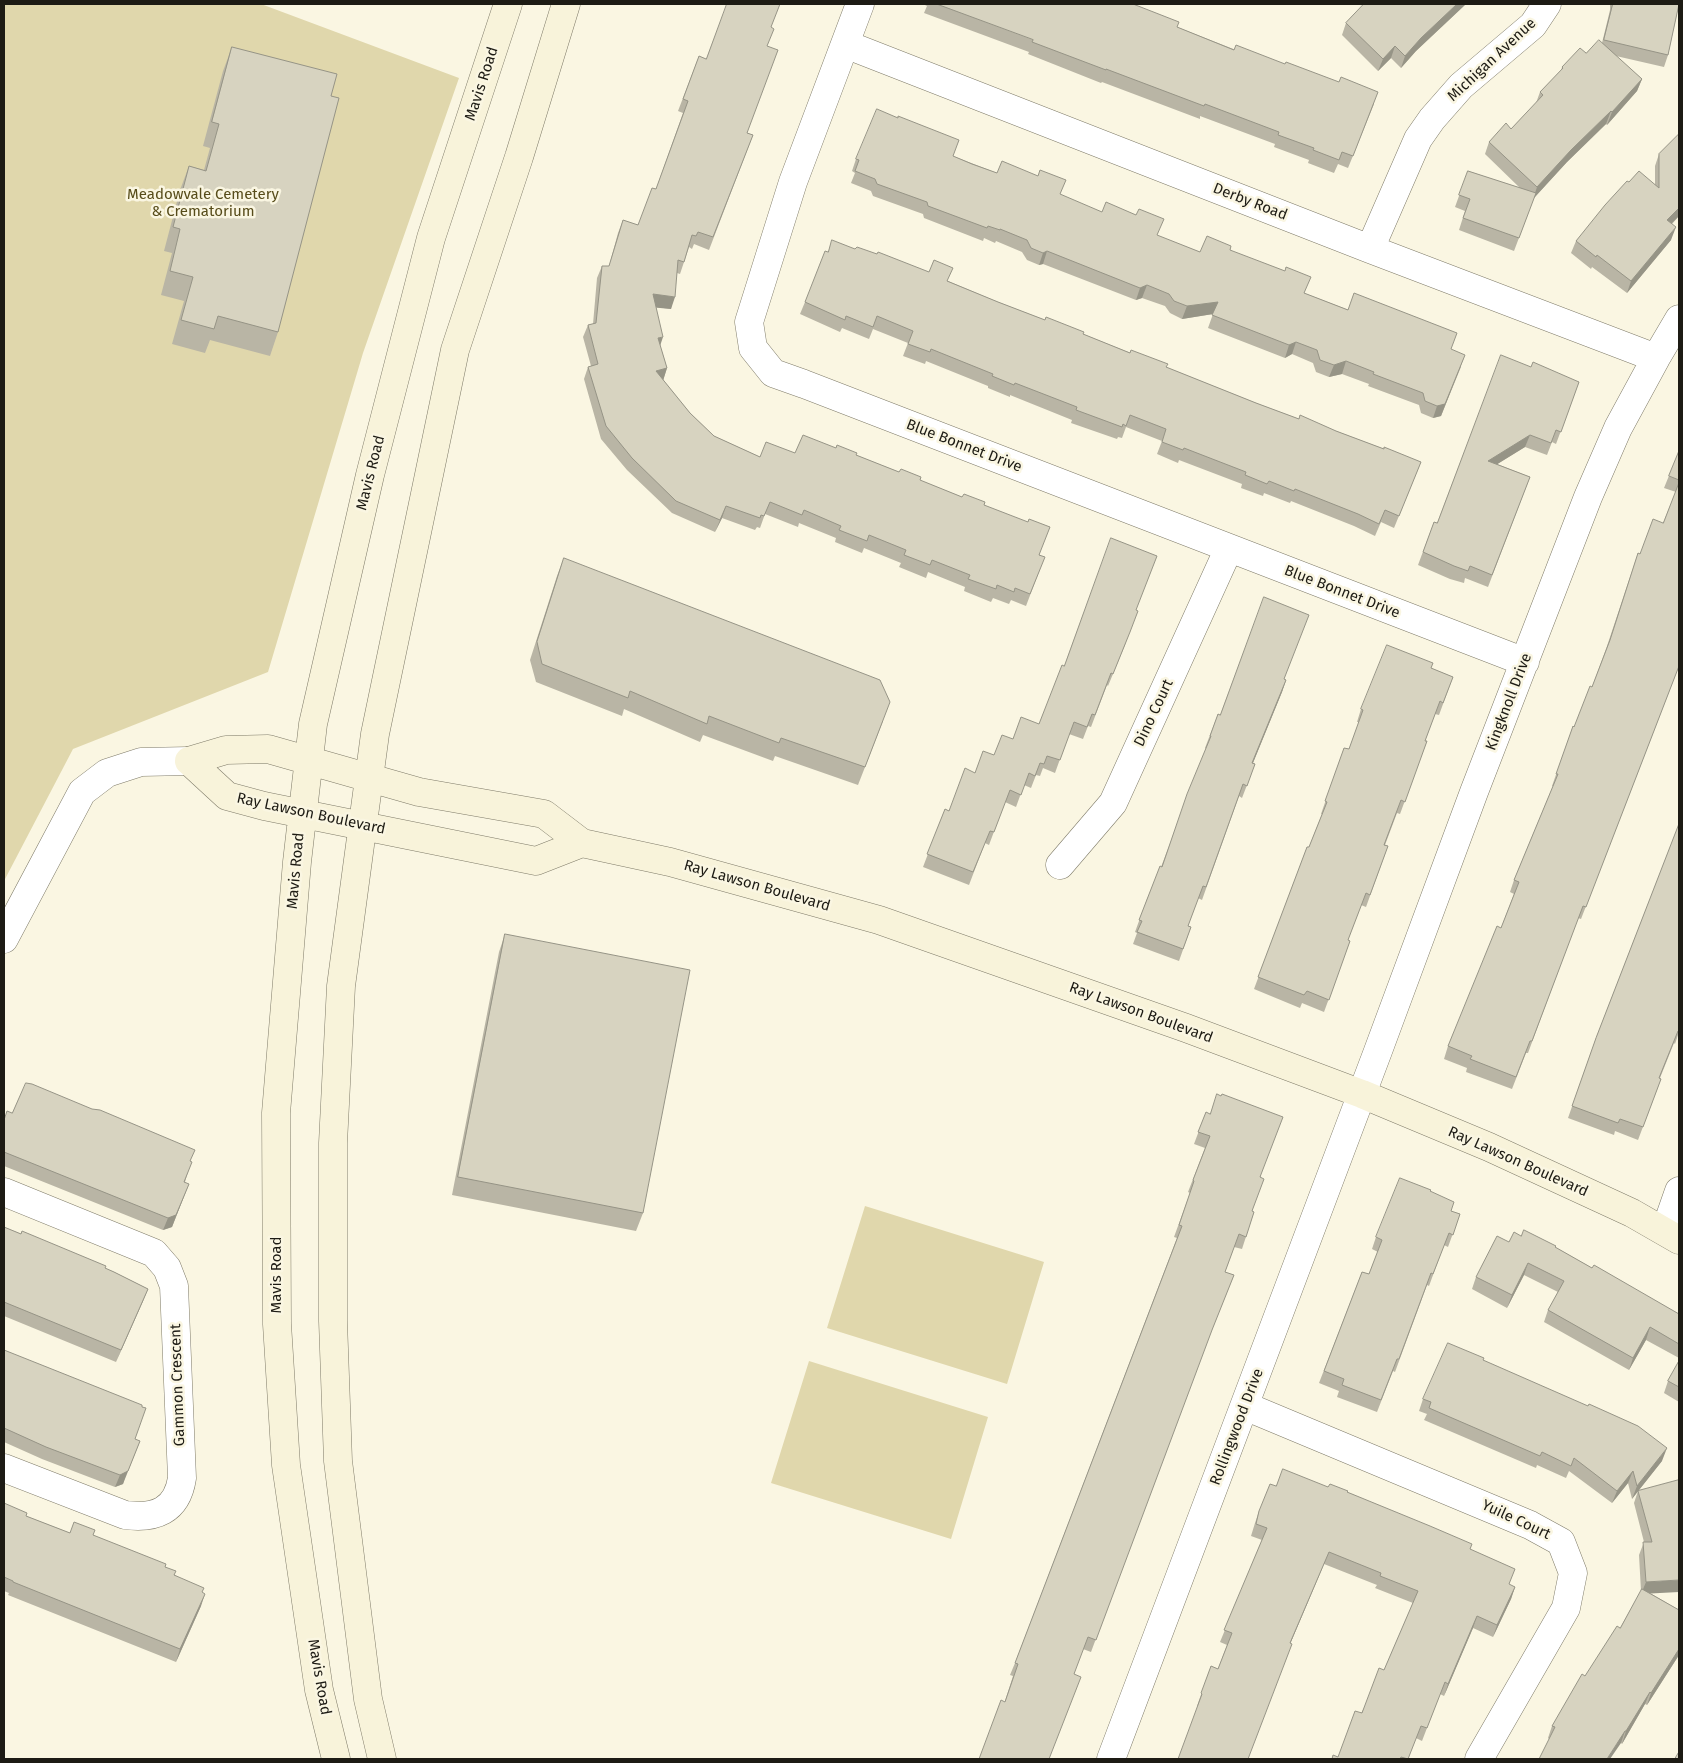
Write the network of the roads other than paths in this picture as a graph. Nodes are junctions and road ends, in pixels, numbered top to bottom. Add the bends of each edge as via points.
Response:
1 (508, 4) edge
2 (566, 4) edge
3 (860, 4) edge
4 (1546, 4) edge
5 (845, 44) junction
6 (1370, 248) junction
7 (1679, 319) edge
8 (1656, 358) junction
9 (1229, 548) junction
10 (1525, 662) junction
11 (190, 761) junction
12 (308, 761) junction
13 (369, 778) junction
14 (302, 813) junction
15 (362, 825) junction
16 (582, 843) junction
17 (1060, 865) dead end
18 (4, 939) edge
19 (1362, 1094) junction
20 (1679, 1191) edge
21 (4, 1192) edge
22 (1672, 1236) edge
23 (1245, 1406) junction
24 (4, 1468) edge
25 (336, 1759) edge
26 (382, 1759) edge
27 (1111, 1759) edge
28 (1479, 1759) edge

1 - 12 main road, Mavis Road via 431,238 370,475 313,724
2 - 13 main road via 454,350
3 - 5 street, Blue Bonnet Drive
4 - 6 street, Michigan Avenue via 1533,25 1461,86 1432,119 1418,139
5 - 6 street, Derby Road
5 - 9 street, Blue Bonnet Drive via 793,182 749,322 753,348 772,373
6 - 8 street, Derby Road
7 - 8 street, Kingknoll Drive
8 - 10 street, Kingknoll Drive via 1618,428 1588,497
9 - 10 street, Blue Bonnet Drive
9 - 17 street, Dino Court via 1112,803
10 - 19 street, Kingknoll Drive
11 - 12 main road, Ray Lawson Boulevard via 226,750 268,749
11 - 14 main road, Ray Lawson Boulevard via 227,796
11 - 18 street via 140,762 107,773 82,792
12 - 13 main road, Ray Lawson Boulevard
12 - 14 main road, Mavis Road
13 - 15 main road
13 - 16 main road, Ray Lawson Boulevard via 419,792 544,814
14 - 15 main road, Ray Lawson Boulevard
14 - 25 main road, Mavis Road via 276,1112 277,1324 286,1465 319,1690
15 - 16 main road, Ray Lawson Boulevard via 536,861
15 - 26 main road via 341,986 333,1143 333,1321 338,1461 368,1699
16 - 19 main road, Ray Lawson Boulevard via 679,864 879,920
19 - 22 main road, Ray Lawson Boulevard via 1489,1147
19 - 23 street, Rollingwood Drive
20 - 22 street
21 - 24 street, Gammon Crescent via 154,1253 168,1268 174,1286 182,1478 179,1491 162,1511 143,1516 125,1515
23 - 27 street, Rollingwood Drive
23 - 28 street, Yuile Court via 1530,1525 1561,1542 1573,1574 1566,1608

